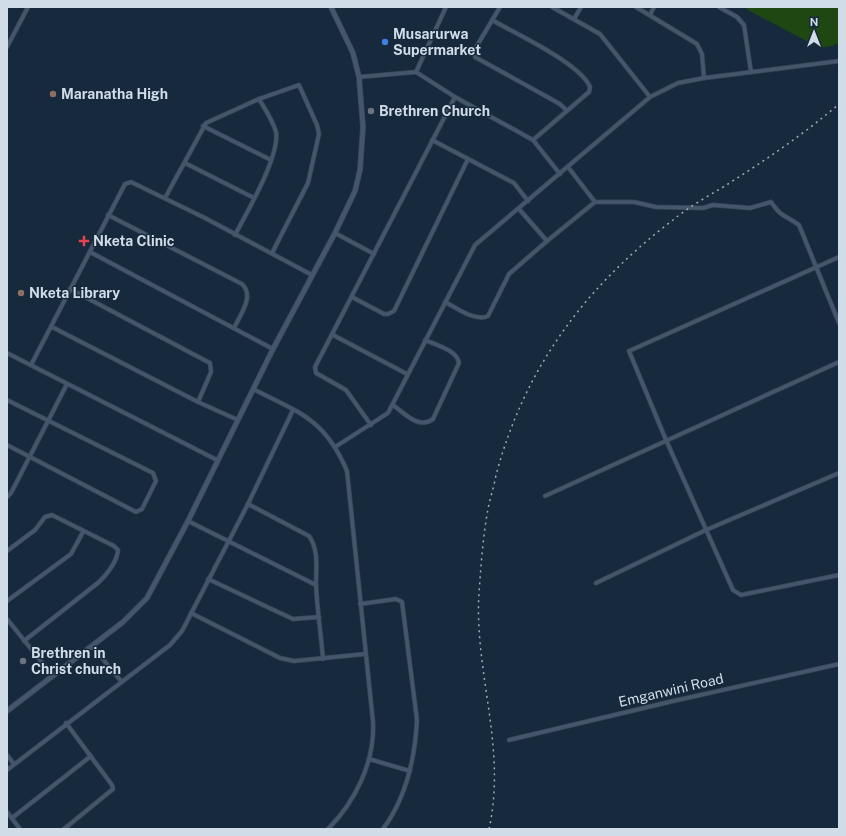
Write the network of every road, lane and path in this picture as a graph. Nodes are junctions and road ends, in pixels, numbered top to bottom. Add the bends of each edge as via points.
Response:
1 (28, 7) edge
2 (331, 7) edge
3 (446, 7) edge
4 (500, 7) edge
5 (552, 7) edge
6 (581, 7) edge
7 (636, 7) edge
8 (654, 7) edge
9 (719, 7) edge
10 (650, 15) junction
11 (574, 19) junction
12 (492, 20) junction
13 (7, 47) edge
14 (839, 61) edge
15 (416, 72) junction
16 (751, 72) junction
17 (359, 77) junction
18 (704, 78) junction
19 (455, 97) junction
20 (650, 97) junction
21 (259, 99) junction
22 (567, 111) junction
23 (203, 126) junction
24 (432, 140) junction
25 (533, 140) junction
26 (468, 159) junction
27 (271, 160) junction
28 (184, 163) junction
29 (568, 168) junction
30 (560, 174) junction
31 (165, 198) junction
32 (254, 198) junction
33 (528, 201) junction
34 (595, 202) junction
35 (519, 209) junction
36 (108, 215) junction
37 (335, 233) junction
38 (235, 235) junction
39 (547, 241) junction
40 (90, 252) junction
41 (272, 254) junction
42 (374, 254) junction
43 (839, 257) edge
44 (815, 268) junction
45 (312, 275) junction
46 (70, 289) junction
47 (352, 297) junction
48 (445, 302) junction
49 (839, 323) edge
50 (52, 327) junction
51 (234, 328) junction
52 (333, 335) junction
53 (425, 340) junction
54 (272, 349) junction
55 (7, 353) edge
56 (839, 362) edge
57 (31, 365) junction
58 (407, 374) junction
59 (67, 384) junction
60 (253, 389) junction
61 (7, 400) edge
62 (198, 402) junction
63 (393, 405) junction
64 (293, 410) junction
65 (238, 420) junction
66 (48, 422) junction
67 (371, 425) junction
68 (666, 440) junction
69 (7, 445) edge
70 (335, 447) junction
71 (30, 457) junction
72 (218, 460) junction
73 (839, 473) edge
74 (7, 491) edge
75 (11, 493) junction
76 (545, 496) dead end
77 (7, 497) edge
78 (248, 504) junction
79 (188, 521) junction
80 (706, 530) junction
81 (83, 532) junction
82 (228, 542) junction
83 (7, 551) edge
84 (839, 575) edge
85 (208, 579) junction
86 (596, 583) dead end
87 (316, 585) junction
88 (7, 601) edge
89 (360, 604) junction
90 (191, 613) junction
91 (319, 617) junction
92 (7, 619) edge
93 (24, 641) junction
94 (92, 646) junction
95 (366, 654) junction
96 (323, 658) junction
97 (839, 664) edge
98 (52, 675) junction
99 (121, 681) junction
100 (7, 711) edge
101 (66, 723) junction
102 (509, 740) dead end
103 (7, 755) edge
104 (91, 756) junction
105 (369, 759) junction
106 (14, 764) junction
107 (7, 770) edge
108 (410, 771) junction
109 (7, 812) edge
110 (12, 818) junction
111 (20, 829) edge
112 (64, 829) edge
113 (328, 829) edge
114 (383, 829) edge

1 - 13 street
2 - 17 street via 353,53
3 - 15 street
4 - 12 street
5 - 11 street
6 - 11 street
7 - 10 street
8 - 10 street
9 - 16 street via 737,17 744,25
10 - 18 street via 701,48
11 - 20 street via 606,40
12 - 22 street via 475,49 475,57 560,104
12 - 22 street via 571,65 587,81 590,90
14 - 16 street
15 - 17 street
15 - 19 street
16 - 18 street
17 - 37 street via 364,127 360,170 355,191
18 - 20 street via 678,83
19 - 24 street
19 - 25 street
20 - 29 street
21 - 23 street
21 - 27 street via 276,132 276,144
21 - 41 street via 299,85 319,131 308,183
22 - 25 street
23 - 27 street
23 - 28 street
24 - 26 street
24 - 42 street
25 - 30 street
26 - 33 street via 514,183
26 - 47 street via 394,311 384,314
27 - 32 street
28 - 31 street
28 - 32 street
29 - 30 street
29 - 34 street
30 - 33 street
31 - 36 street via 131,182 125,184
31 - 38 street
32 - 38 street
33 - 35 street
34 - 39 street
34 - 44 street via 703,208 713,205 750,208 770,202 783,217 799,225
35 - 39 street
35 - 48 street via 475,245
36 - 40 street
36 - 51 street via 242,284 248,290 248,295 246,305
37 - 42 street
37 - 45 street
38 - 41 street
39 - 48 street via 509,274 488,316 476,317
40 - 46 street
40 - 51 street
41 - 45 street
42 - 47 street
43 - 44 street
44 - 49 street
44 - 68 street via 629,351
45 - 54 street
46 - 50 street
46 - 62 street via 210,363 211,372
47 - 52 street
48 - 53 street
50 - 57 street
50 - 62 street
51 - 54 street
52 - 58 street
52 - 67 street via 315,367 315,372 346,390
53 - 58 street
53 - 63 street via 452,352 459,360 443,399 433,419 424,424
54 - 60 street
55 - 57 street
56 - 68 street
57 - 59 street
58 - 63 street
59 - 66 street
59 - 72 street
60 - 64 street
60 - 65 street
61 - 66 street
62 - 65 street
63 - 67 street via 388,413
64 - 70 street via 317,424
64 - 78 street
65 - 72 street
66 - 71 street
66 - 71 street via 153,473 156,478 155,485 142,508 136,512
67 - 70 street
68 - 76 street
68 - 80 street
69 - 71 street
70 - 89 street via 347,471
71 - 75 street
72 - 79 street
73 - 80 street
74 - 75 street
75 - 77 street
78 - 82 street
78 - 87 street via 309,536 317,563
79 - 82 street
79 - 94 street via 142,605
80 - 84 street via 736,593
80 - 86 street
81 - 83 street via 55,516 48,515 35,530
81 - 88 street via 71,554
81 - 93 street via 117,548 117,556 106,576
82 - 85 street
82 - 87 street
85 - 90 street
85 - 91 street via 293,619
87 - 91 street
89 - 95 street
89 - 108 street via 396,599 404,605 417,720
90 - 96 street via 280,658
90 - 99 street via 182,631 170,645
91 - 96 street
92 - 93 street
93 - 98 street
94 - 98 street
94 - 99 street
95 - 96 street
95 - 105 street via 374,730
97 - 102 street, Emganwini Road
98 - 100 street
99 - 101 street
101 - 104 street
101 - 106 street
103 - 106 street
104 - 110 street
104 - 112 street via 112,785 112,791
105 - 108 street
105 - 113 street via 360,784
106 - 107 street
108 - 114 street via 398,807
109 - 110 street
110 - 111 street

